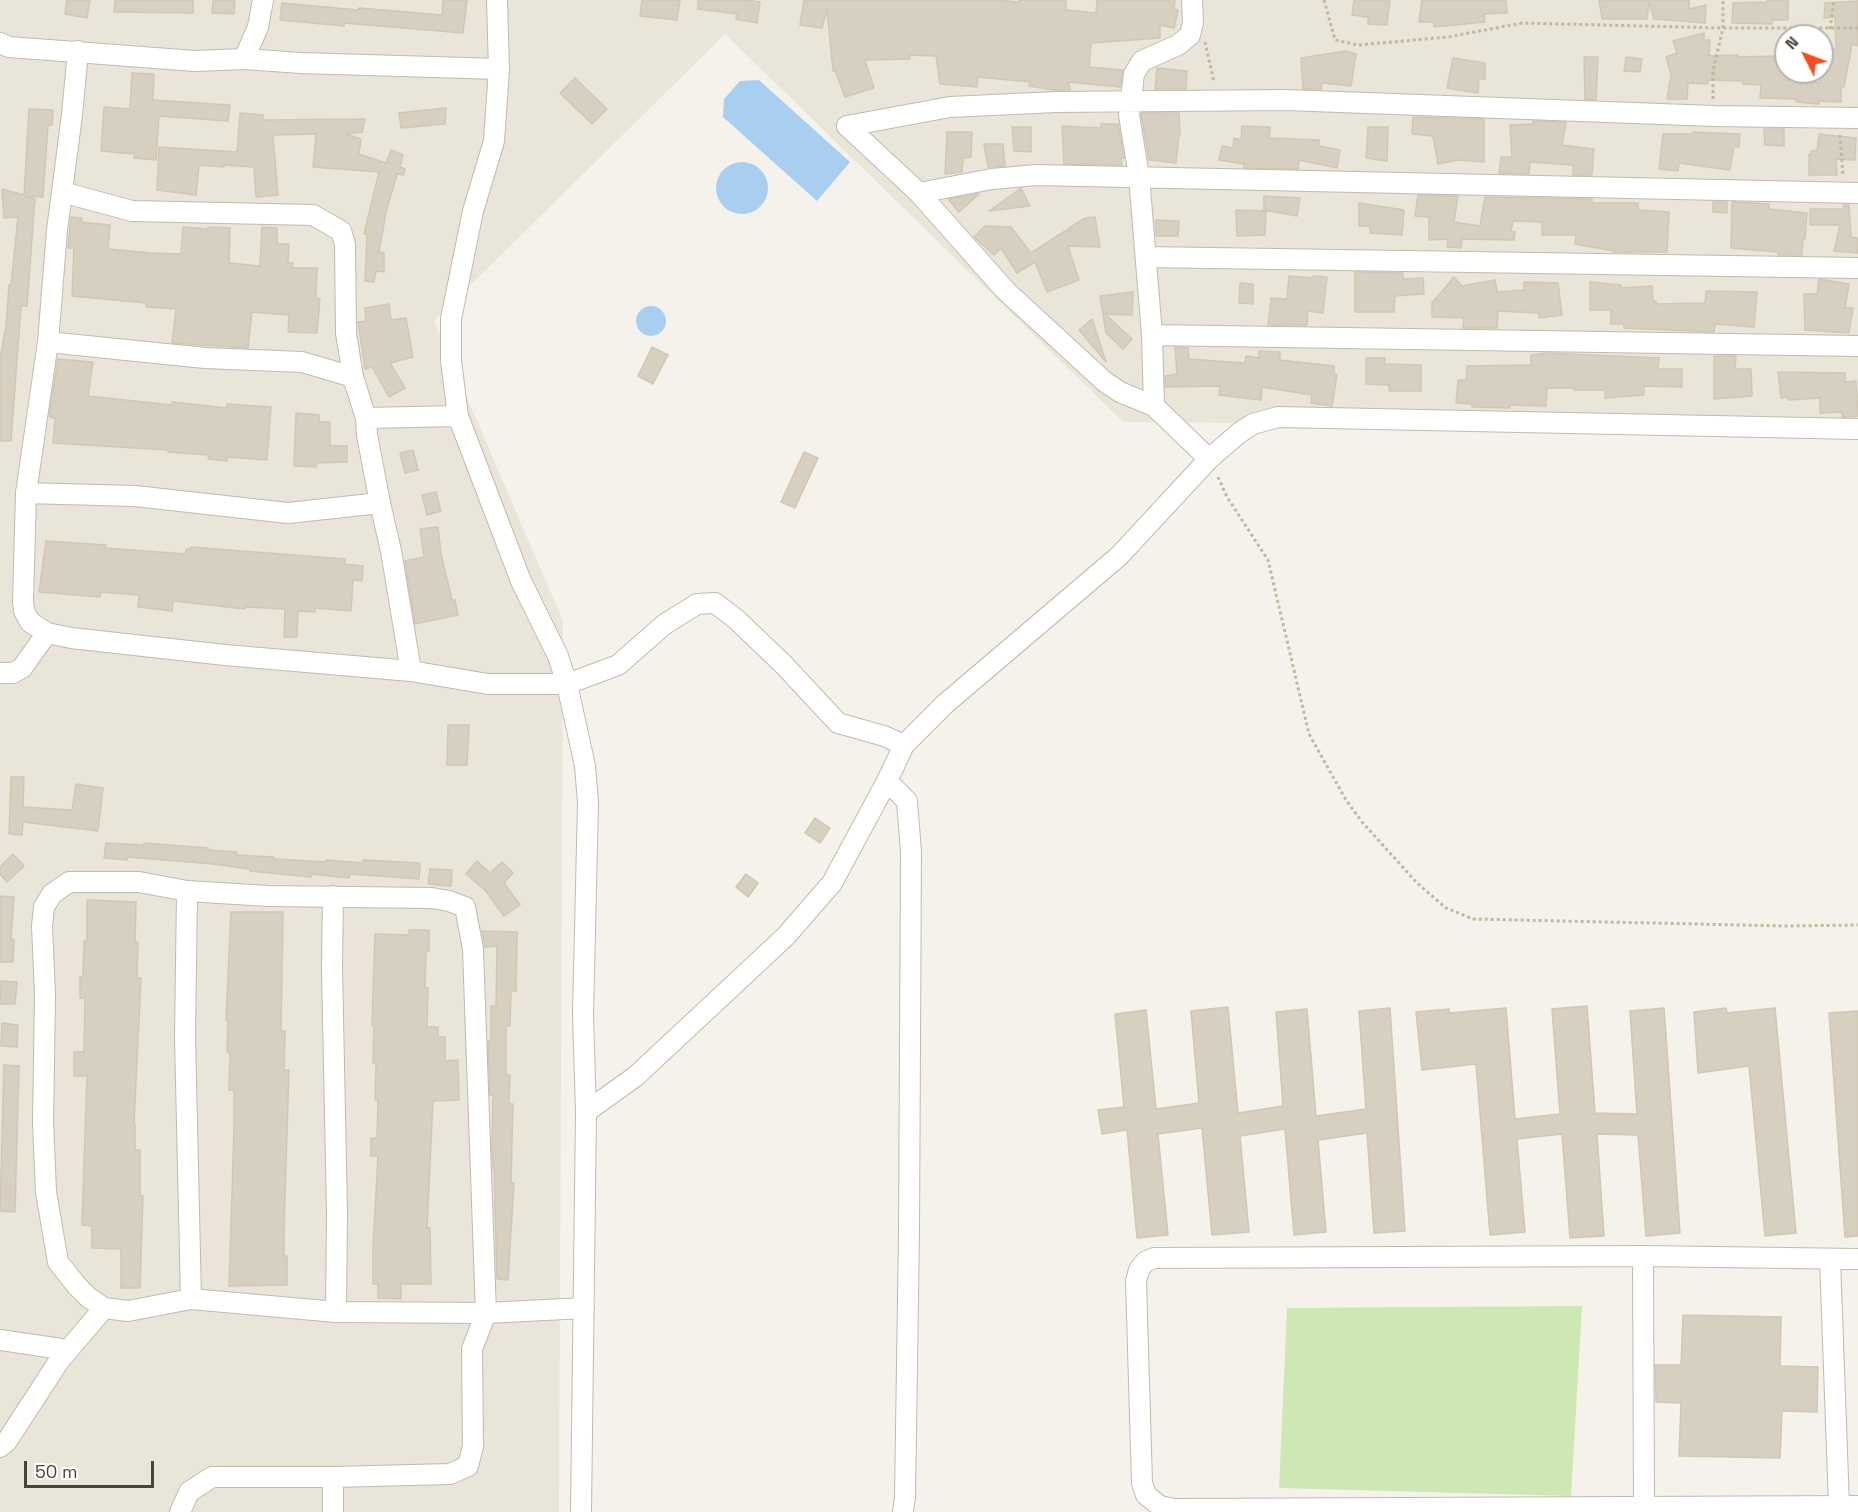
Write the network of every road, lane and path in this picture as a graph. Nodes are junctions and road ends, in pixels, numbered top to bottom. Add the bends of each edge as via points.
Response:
1 (263, 0) edge
2 (497, 0) edge
3 (1192, 0) edge
4 (1324, 0) edge
5 (1723, 0) edge
6 (1834, 0) edge
7 (1193, 23) junction
8 (1831, 24) edge
9 (1723, 28) junction
10 (1774, 28) edge
11 (1858, 28) edge
12 (1834, 29) edge
13 (0, 43) edge
14 (78, 51) junction
15 (244, 59) junction
16 (499, 69) junction
17 (1217, 100) junction
18 (1130, 102) junction
19 (1714, 117) junction
20 (1849, 118) edge
21 (1139, 176) junction
22 (62, 192) junction
23 (1851, 192) edge
24 (919, 193) junction
25 (1146, 256) junction
26 (1858, 268) edge
27 (1152, 335) junction
28 (48, 342) junction
29 (1858, 346) edge
30 (353, 377) junction
31 (1154, 406) junction
32 (458, 416) junction
33 (366, 418) junction
34 (1858, 429) edge
35 (1209, 459) junction
36 (26, 493) junction
37 (380, 503) junction
38 (48, 633) junction
39 (411, 671) junction
40 (0, 673) edge
41 (567, 684) junction
42 (904, 745) junction
43 (887, 782) junction
44 (187, 891) junction
45 (333, 896) junction
46 (1858, 925) edge
47 (586, 1112) junction
48 (1642, 1256) junction
49 (1830, 1259) junction
50 (1858, 1259) edge
51 (191, 1299) junction
52 (104, 1308) junction
53 (584, 1308) junction
54 (336, 1312) junction
55 (486, 1313) junction
56 (0, 1340) edge
57 (68, 1350) junction
58 (0, 1448) edge
59 (333, 1477) junction
60 (1848, 1506) edge
61 (1644, 1509) junction
62 (180, 1512) edge
63 (333, 1512) edge
64 (581, 1512) edge
65 (903, 1512) edge

1 - 15 street via 258,27
2 - 16 street
3 - 7 street
4 - 9 path via 1335,40 1358,45 1448,37 1522,23
5 - 9 path
6 - 8 path
7 - 17 path via 1207,45
7 - 18 street via 1190,34 1178,45 1142,61 1134,74
9 - 10 path
9 - 19 path via 1713,71
11 - 12 path
13 - 14 street via 9,47
14 - 15 street via 195,61
14 - 22 street
15 - 16 street
16 - 32 street via 494,141 473,212 451,319 451,361
17 - 18 street
17 - 19 street
18 - 21 street
18 - 24 street via 950,106 847,126
19 - 20 street
20 - 23 path
21 - 23 street
21 - 24 street via 1036,174
21 - 25 street
22 - 28 street
22 - 30 street via 132,211 313,215 341,231 345,244 346,333
24 - 31 street via 1006,291 1105,382
25 - 26 street
25 - 27 street
27 - 29 street
27 - 31 street
28 - 30 street via 205,358 302,362
28 - 36 street
30 - 33 street
31 - 35 street
32 - 33 street
32 - 41 street via 521,581
33 - 37 street
34 - 35 street via 1278,417 1253,424
35 - 42 street via 1119,556 945,704
35 - 46 path via 1227,497 1268,560 1309,734 1362,822 1417,883 1446,908 1473,919
36 - 37 street via 135,496 288,513
36 - 38 street via 24,611 30,622
37 - 39 street
38 - 39 street via 225,655
38 - 40 street via 22,668
39 - 41 street via 488,684
41 - 42 street via 618,665 665,624 697,604 715,603 784,665 838,723
41 - 47 street via 585,766 588,802 583,1015
42 - 43 street
43 - 47 street via 832,883 786,936 636,1076
43 - 65 street via 907,801 911,852
44 - 45 street
44 - 51 street via 185,1037
44 - 52 street via 139,882 69,882 52,894 44,907 46,1192 58,1262 77,1286
45 - 54 street
45 - 55 street via 432,898 465,907 473,949
47 - 53 street
48 - 49 street
48 - 61 street
48 - 61 street via 1154,1258 1145,1262 1136,1281 1142,1483 1146,1495 1160,1506
49 - 50 street
49 - 60 street
51 - 52 street via 128,1311
51 - 54 street
52 - 57 street
53 - 55 street
53 - 64 street
54 - 55 street
55 - 59 street via 472,1349 473,1446 468,1466 450,1474
56 - 57 street
57 - 58 street
59 - 62 street via 212,1477 189,1492
59 - 63 street
60 - 61 street

